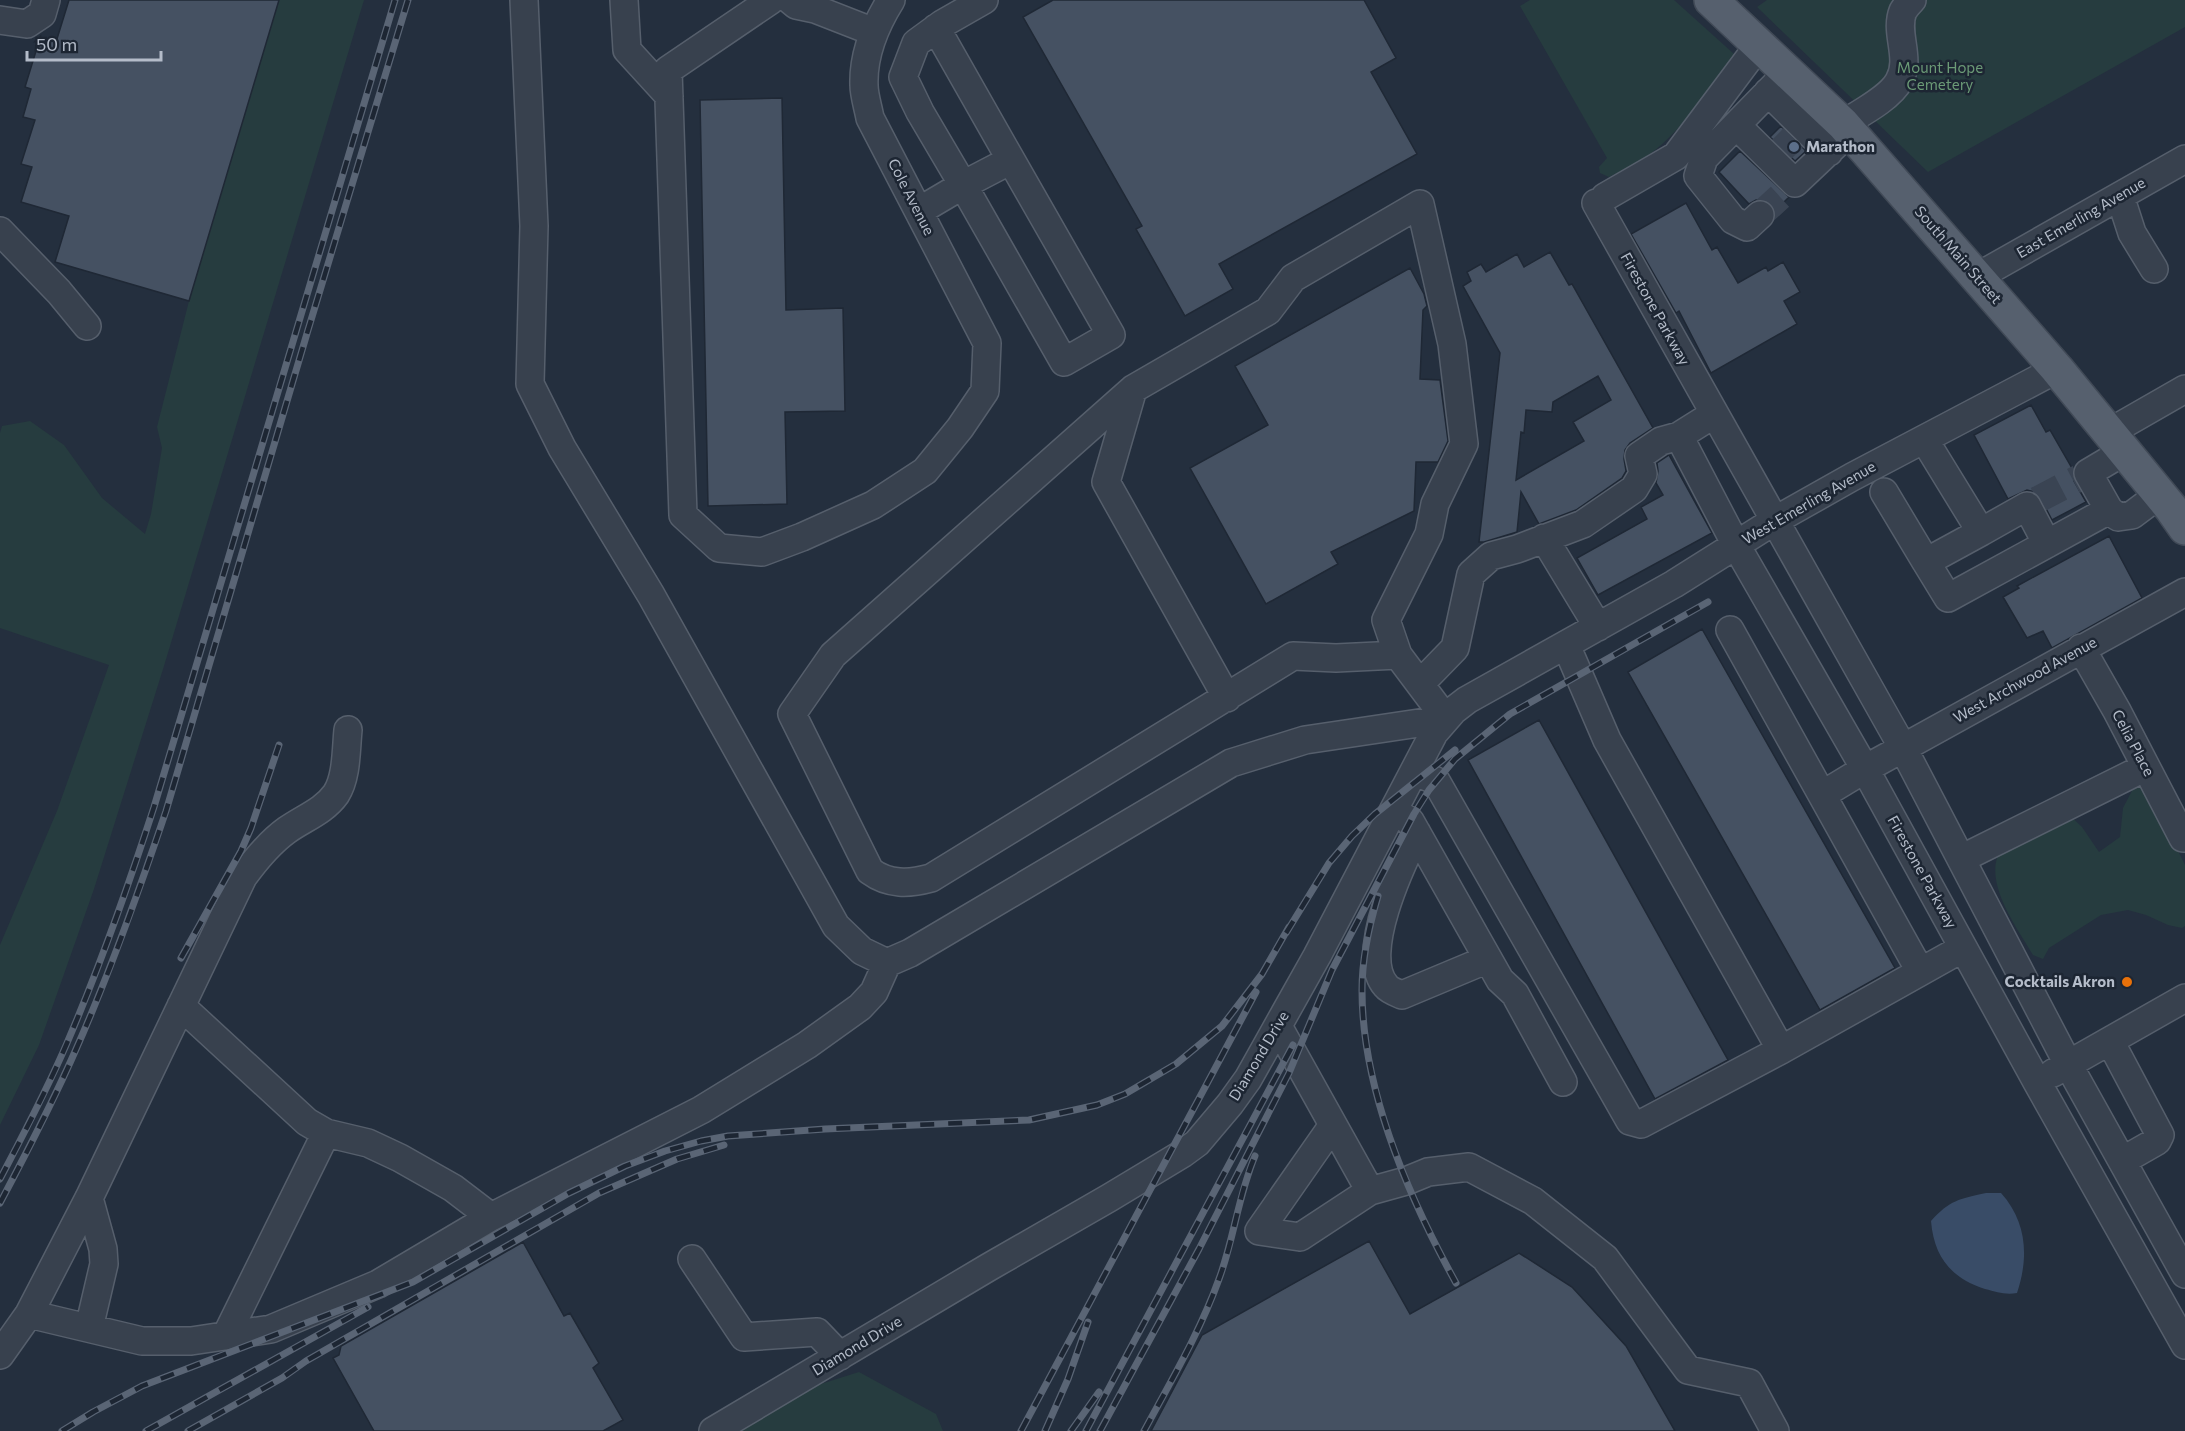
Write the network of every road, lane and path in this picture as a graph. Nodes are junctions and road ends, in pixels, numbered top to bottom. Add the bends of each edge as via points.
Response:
1 (46, 0) edge
2 (525, 0) edge
3 (624, 0) edge
4 (771, 0) edge
5 (790, 0) edge
6 (891, 0) edge
7 (984, 0) edge
8 (1711, 0) edge
9 (1912, 0) edge
10 (0, 20) edge
11 (936, 28) junction
12 (874, 32) junction
13 (1759, 45) junction
14 (669, 96) junction
15 (1789, 107) junction
16 (1840, 136) junction
17 (1759, 146) junction
18 (2185, 159) edge
19 (1011, 160) junction
20 (963, 185) junction
21 (2120, 196) junction
22 (919, 211) junction
23 (1760, 215) tunnel mouth
24 (0, 231) edge
25 (2154, 269) dead end
26 (1977, 277) junction
27 (87, 326) dead end
28 (2057, 369) junction
29 (1133, 389) junction
30 (2185, 389) edge
31 (1714, 414) junction
32 (1679, 436) junction
33 (1924, 438) junction
34 (2117, 441) junction
35 (1884, 492) dead end
36 (2160, 494) junction
37 (2109, 510) junction
38 (1774, 521) junction
39 (2184, 523) edge
40 (1981, 532) junction
41 (1544, 538) junction
42 (2047, 544) junction
43 (1736, 545) junction
44 (1926, 561) junction
45 (2185, 592) edge
46 (1598, 627) junction
47 (1730, 630) dead end
48 (1566, 645) junction
49 (2081, 648) junction
50 (1398, 655) junction
51 (1420, 684) junction
52 (1227, 698) junction
53 (1446, 719) junction
54 (348, 730) dead end
55 (1903, 748) junction
56 (2146, 767) junction
57 (1865, 769) junction
58 (1415, 771) junction
59 (1822, 795) junction
60 (1393, 811) junction
61 (1417, 833) junction
62 (2182, 838) dead end
63 (1961, 859) junction
64 (1963, 948) junction
65 (1488, 959) junction
66 (886, 963) junction
67 (1920, 972) junction
68 (2185, 998) edge
69 (181, 1006) junction
70 (1278, 1026) junction
71 (2110, 1041) junction
72 (1781, 1050) junction
73 (2068, 1064) junction
74 (1563, 1082) dead end
75 (2037, 1082) junction
76 (1333, 1125) junction
77 (326, 1133) junction
78 (2122, 1161) junction
79 (1370, 1191) junction
80 (89, 1198) junction
81 (491, 1217) junction
82 (692, 1259) dead end
83 (2185, 1274) edge
84 (29, 1314) junction
85 (89, 1328) junction
86 (226, 1336) junction
87 (2185, 1345) edge
88 (0, 1355) edge
89 (840, 1356) junction
90 (713, 1431) edge
91 (1775, 1431) edge

1 - 10 street via 42,14 27,24
2 - 66 street via 534,226 530,384 562,447 651,595 836,926 862,951
3 - 14 street via 627,50
4 - 14 street via 668,70
5 - 12 street
6 - 12 street, Cole Avenue
7 - 11 street
8 - 13 main road, South Main Street
9 - 16 street via 1903,11 1901,34 1905,56 1899,82
11 - 19 street
11 - 20 street via 916,43 903,77
12 - 22 street, Cole Avenue via 864,85 870,118
13 - 15 main road, South Main Street
13 - 31 street, Firestone Parkway via 1676,156 1600,200
14 - 22 street, Cole Avenue via 683,515 719,548 762,552 873,505 925,471 985,391 987,343
15 - 16 main road, South Main Street
15 - 16 street
15 - 17 street
16 - 17 street via 1794,185
16 - 26 main road, South Main Street
17 - 23 street via 1704,158 1698,176 1732,220 1747,227
18 - 21 street, East Emerling Avenue
19 - 20 street
19 - 20 street via 1111,335 1064,362
20 - 22 street
21 - 25 street via 2132,233
21 - 26 street, East Emerling Avenue
24 - 27 street
26 - 28 main road, South Main Street
28 - 33 street, West Emerling Avenue
28 - 34 main road, South Main Street
29 - 50 street via 1268,311 1293,278 1420,204 1452,344 1464,444 1435,504 1429,534 1386,620
29 - 52 street via 1106,482
29 - 52 street via 833,655 792,714 870,871 881,880 912,883 931,878
30 - 34 street
31 - 32 street
31 - 38 street, Firestone Parkway
32 - 41 street via 1661,441 1639,456 1643,474 1634,489 1583,524
32 - 43 street, Firestone Parkway
33 - 38 street, West Emerling Avenue
33 - 40 street
34 - 36 main road, South Main Street
34 - 37 street via 2084,476
35 - 44 street
36 - 37 street via 2132,515 2118,517
36 - 39 main road, South Main Street
37 - 42 street
38 - 43 street, West Emerling Avenue
38 - 55 street, Firestone Parkway
40 - 42 street via 2032,503
40 - 44 street
41 - 46 street
41 - 51 street via 1491,556 1472,574 1455,648
42 - 44 street via 1948,598
43 - 46 street, West Emerling Avenue
43 - 57 street, Firestone Parkway
45 - 49 street, West Archwood Avenue
46 - 48 street, West Emerling Avenue
47 - 59 street
48 - 53 street, Diamond Drive via 1467,700
48 - 72 street via 1607,740
49 - 55 street, West Archwood Avenue
49 - 56 street, Celia Place
50 - 51 street
50 - 52 street via 1293,656
51 - 53 street
53 - 58 street, Diamond Drive
53 - 66 street via 1305,740 1231,763
54 - 69 street via 344,770 336,793 318,811 261,852 243,877
55 - 57 street, West Archwood Avenue
55 - 63 street, Firestone Parkway
56 - 62 street, Celia Place
56 - 63 street
57 - 59 street, West Archwood Avenue
57 - 64 street, Firestone Parkway
58 - 60 street, Diamond Drive
58 - 72 street via 1436,781 1630,1121 1641,1124
59 - 67 street
60 - 61 street via 1410,821
60 - 70 street, Diamond Drive
61 - 65 street
61 - 65 street via 1385,907 1375,962 1386,986 1402,995
63 - 73 street, Firestone Parkway
64 - 67 street
64 - 75 street, Firestone Parkway
65 - 74 street via 1500,980 1515,994
66 - 81 street via 874,992 860,1007 807,1045 701,1110
67 - 72 street
68 - 71 street
69 - 77 street via 307,1122
69 - 80 street
70 - 76 street
70 - 89 street, Diamond Drive via 1230,1104 1209,1131 1182,1154
71 - 73 street
71 - 78 street via 2160,1136
73 - 75 street
73 - 78 street, Firestone Parkway
75 - 87 street, Firestone Parkway
76 - 79 street
76 - 79 street via 1260,1231 1299,1236
77 - 81 street via 368,1143 400,1158 453,1188
77 - 86 street
78 - 83 street, Firestone Parkway
79 - 91 street via 1428,1172 1469,1167 1533,1201 1605,1258 1688,1370 1749,1383
80 - 84 street
80 - 85 street via 104,1264
81 - 86 street via 378,1284 271,1329
82 - 89 street via 744,1337 817,1332
84 - 85 street
84 - 88 street
85 - 86 street via 142,1341
89 - 90 street, Diamond Drive

